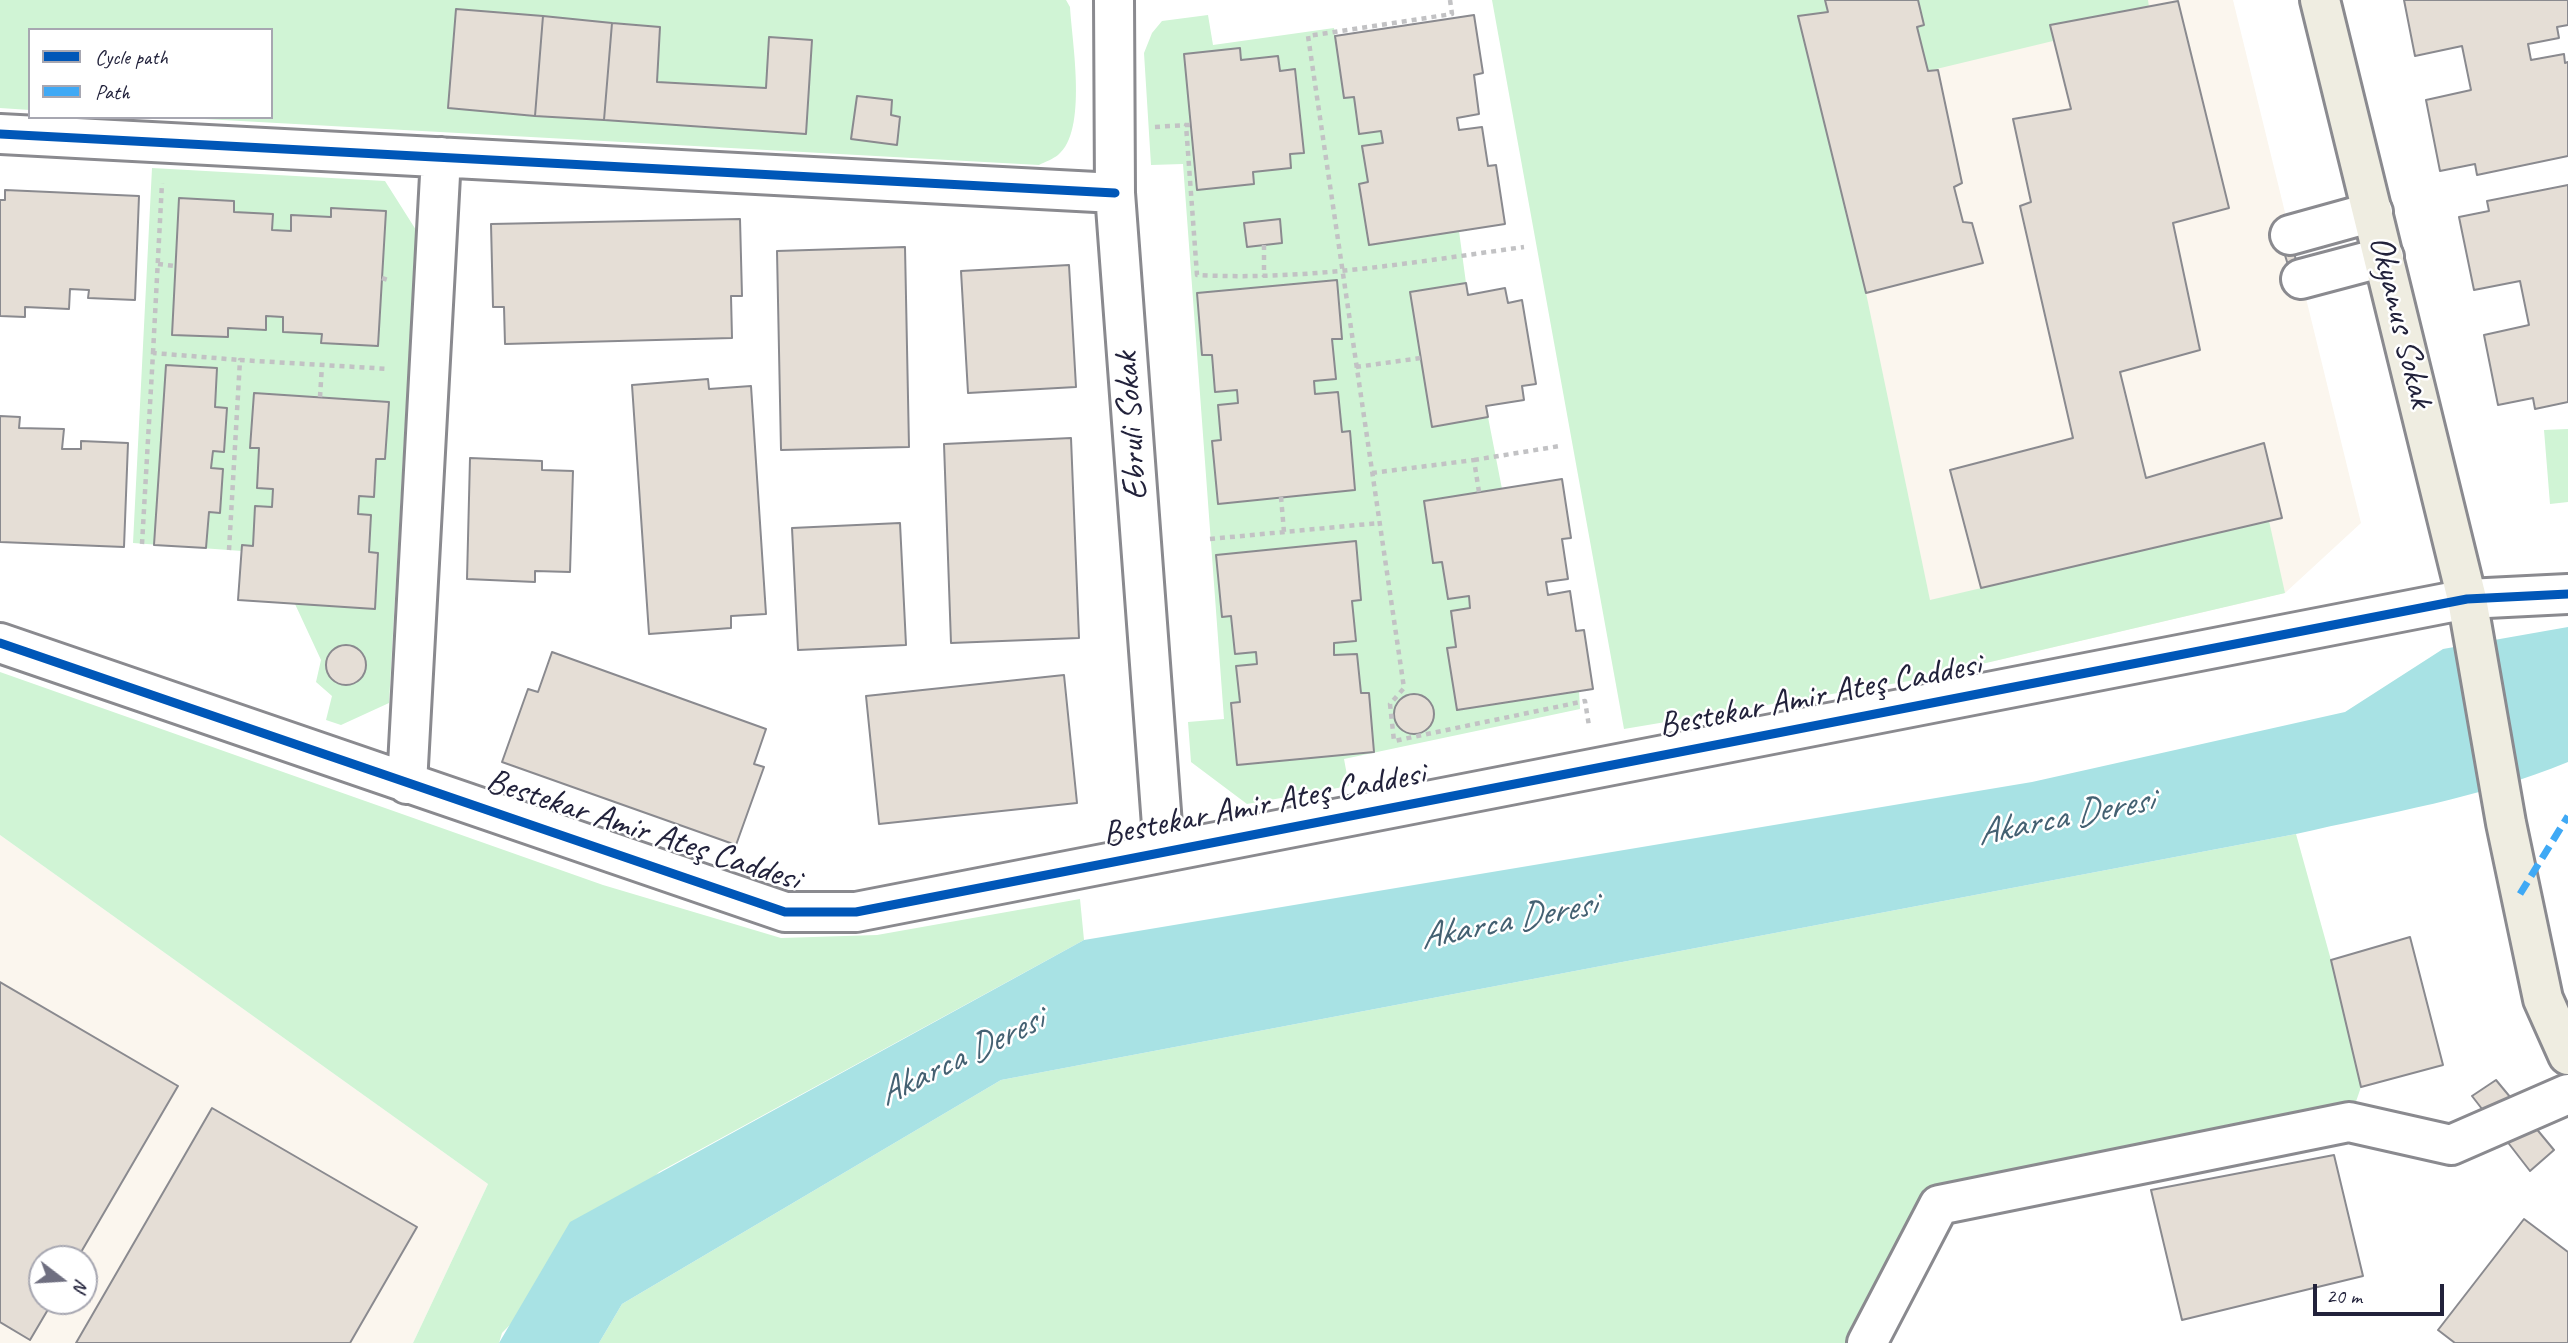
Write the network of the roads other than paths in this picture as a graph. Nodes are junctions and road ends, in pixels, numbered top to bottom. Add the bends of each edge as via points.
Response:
1 (1114, 0) edge
2 (2320, 0) edge
3 (0, 134) edge
4 (441, 157) junction
5 (1115, 193) junction
6 (2373, 212) junction
7 (2290, 235) dead end
8 (2384, 257) junction
9 (2301, 279) dead end
10 (2568, 594) edge
11 (2467, 598) junction
12 (0, 643) edge
13 (407, 784) junction
14 (1164, 852) junction
15 (2568, 1055) edge
16 (2568, 1094) edge
17 (1867, 1343) edge

1 - 5 street, Ebruli Sokak
2 - 6 main road, Okyanus Sokak
3 - 4 street
4 - 5 street
4 - 13 street
5 - 14 street, Ebruli Sokak
6 - 7 street
6 - 8 main road, Okyanus Sokak
8 - 9 street
8 - 11 main road, Okyanus Sokak
10 - 11 street, Bestekar Amir Ateş Caddesi
11 - 14 street, Bestekar Amir Ateş Caddesi
11 - 15 main road, Okyanus Sokak via 2543,999
12 - 13 street, Bestekar Amir Ateş Caddesi
13 - 14 street, Bestekar Amir Ateş Caddesi via 785,912 856,912
16 - 17 street via 2451,1145 2349,1122 1939,1205

